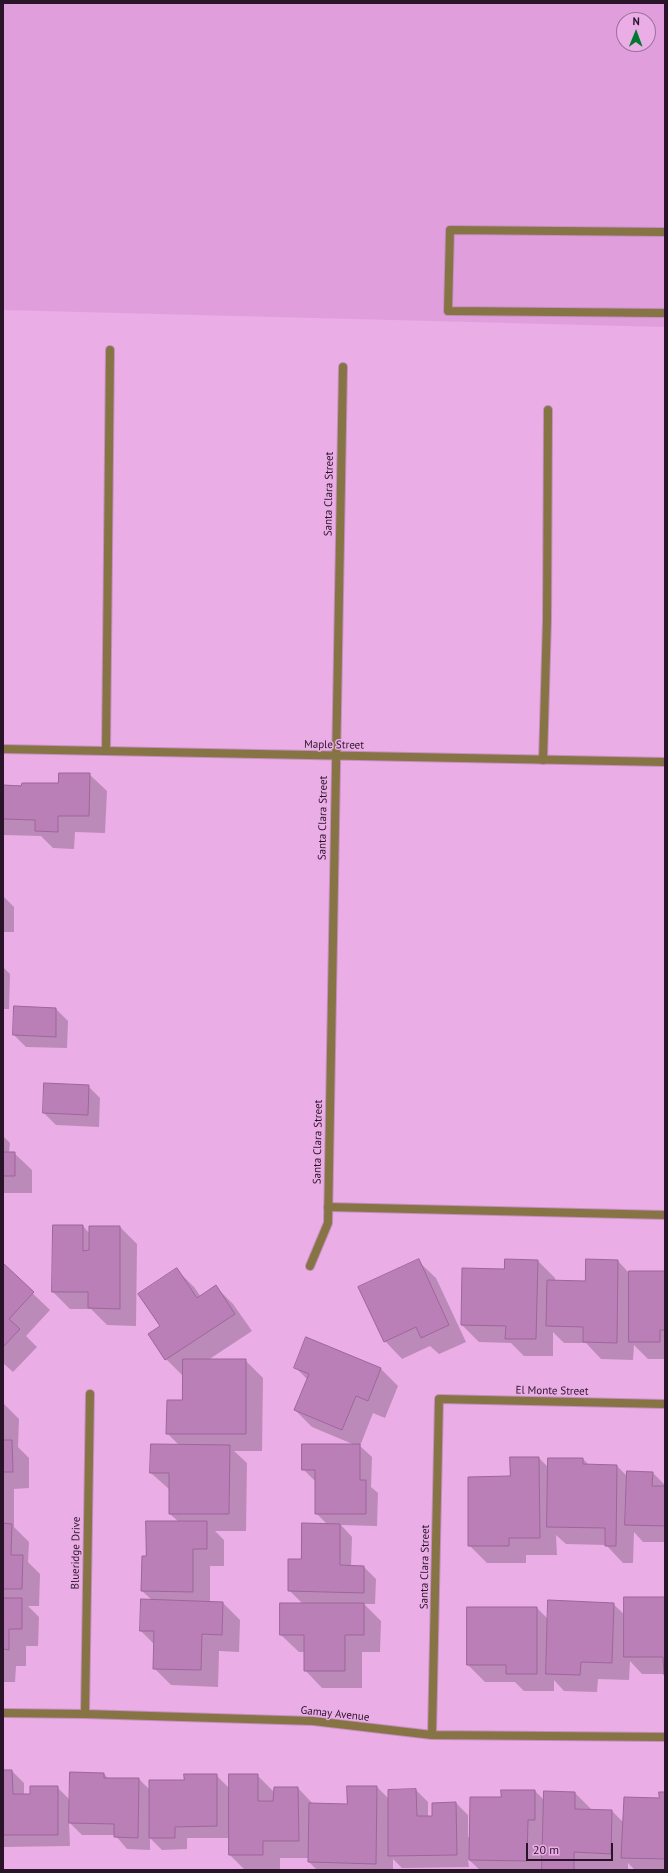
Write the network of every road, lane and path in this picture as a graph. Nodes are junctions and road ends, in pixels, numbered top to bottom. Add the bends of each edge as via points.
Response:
1 (665, 232) edge
2 (665, 313) edge
3 (110, 350) dead end
4 (343, 367) dead end
5 (548, 410) dead end
6 (3, 749) edge
7 (106, 751) junction
8 (335, 756) junction
9 (543, 760) junction
10 (665, 762) edge
11 (328, 1208) junction
12 (665, 1215) edge
13 (310, 1266) dead end
14 (90, 1394) dead end
15 (439, 1399) joint
16 (665, 1404) edge
17 (3, 1713) edge
18 (85, 1714) junction
19 (432, 1735) junction
20 (665, 1737) edge

1 - 2 street via 450,230 448,311
3 - 7 street
4 - 8 street, Santa Clara Street
5 - 9 street
6 - 7 street, Maple Street
7 - 8 street, Maple Street
8 - 9 street, Maple Street
8 - 11 street, Santa Clara Street
9 - 10 street, Maple Street
11 - 12 street
11 - 13 street, Santa Clara Street via 328,1223
14 - 18 street, Blueridge Drive
15 - 16 street, El Monte Street
15 - 19 street, Santa Clara Street
17 - 18 street, Gamay Avenue
18 - 19 street, Gamay Avenue via 313,1721
19 - 20 street, Gamay Avenue

